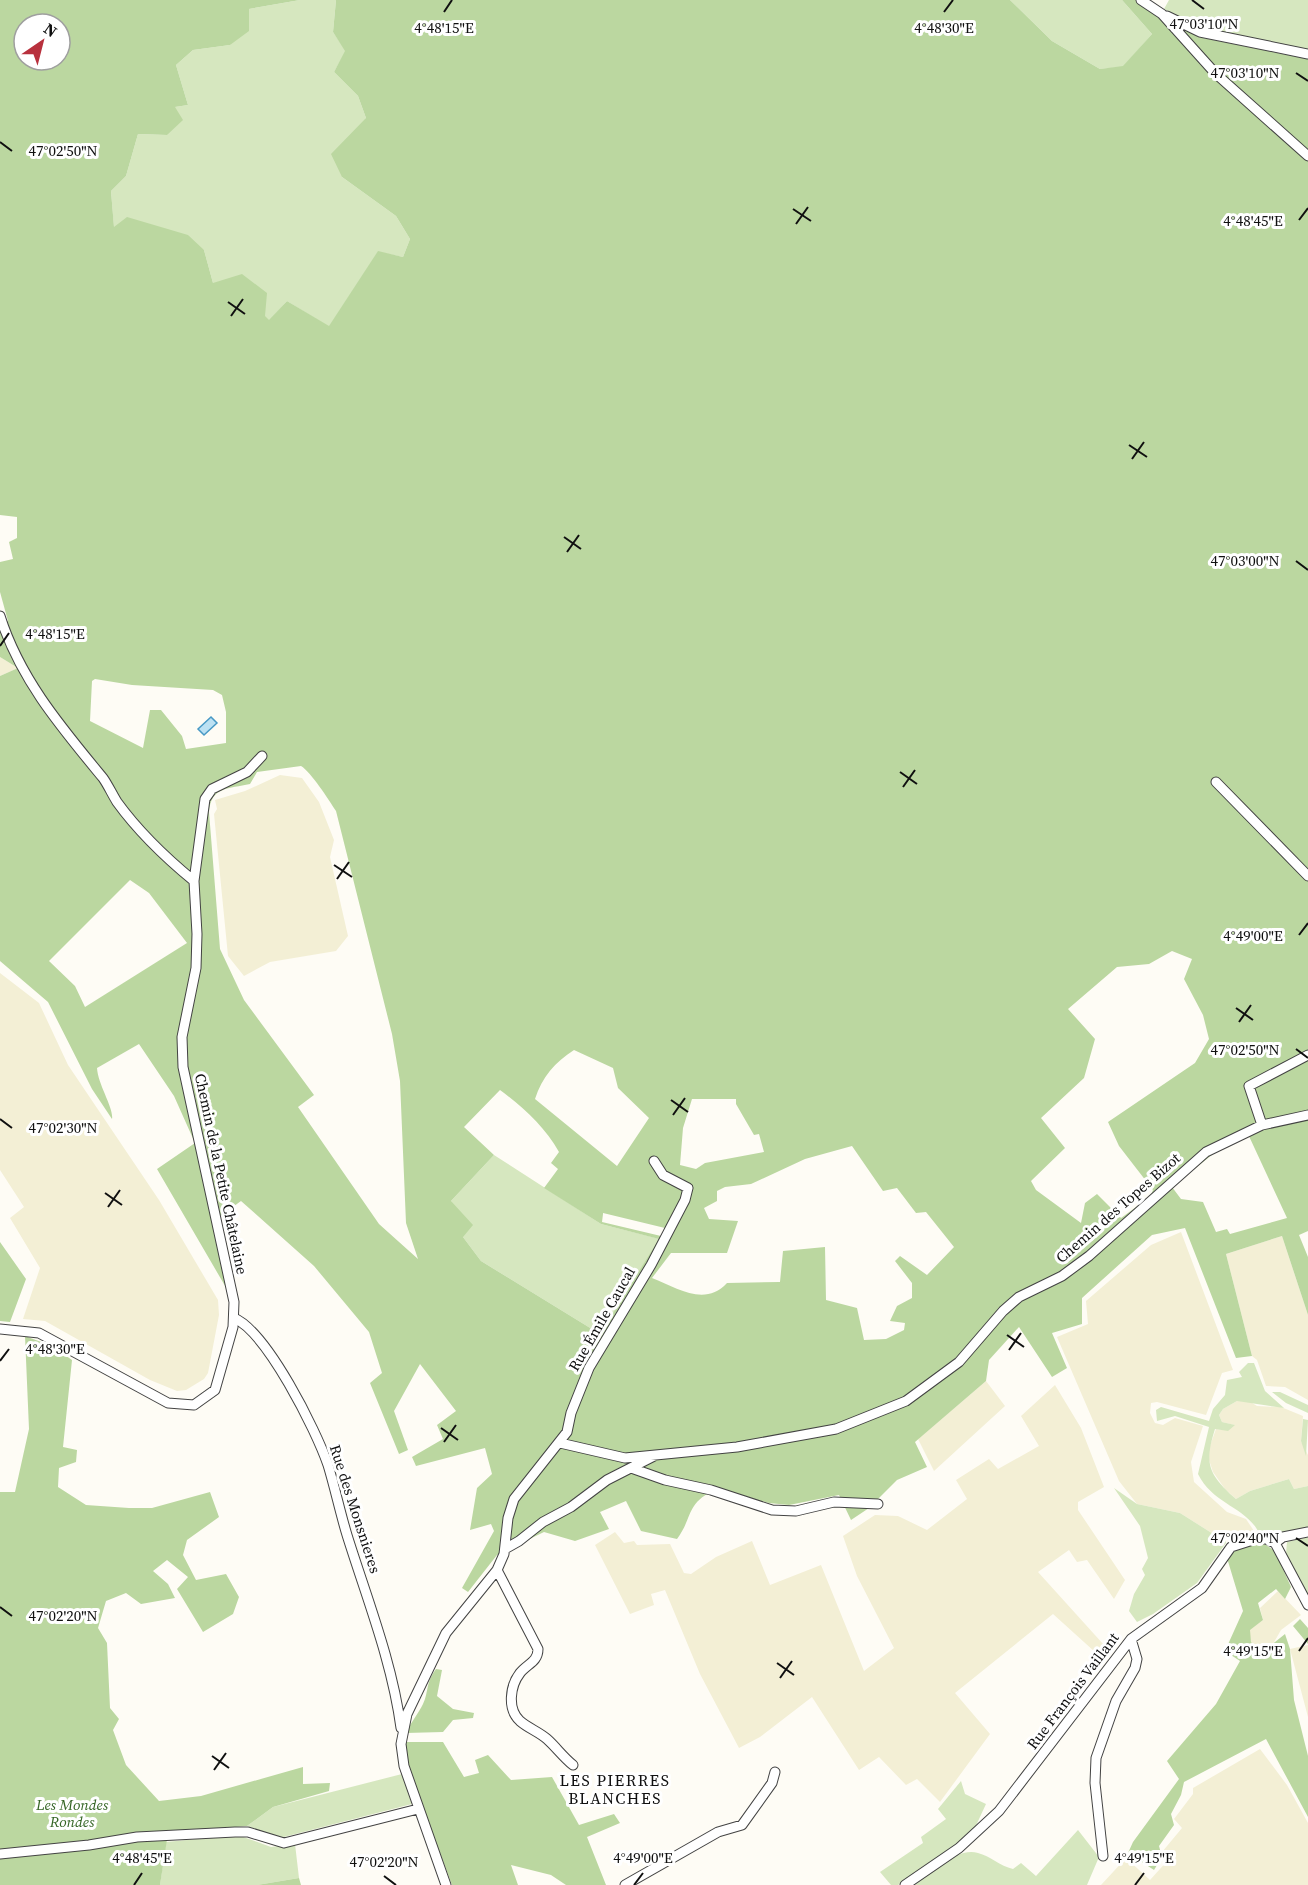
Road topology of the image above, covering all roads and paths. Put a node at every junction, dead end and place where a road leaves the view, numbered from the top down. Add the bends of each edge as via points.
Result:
1 (1141, 0) edge
2 (1162, 14) junction
3 (1308, 54) edge
4 (1308, 156) edge
5 (0, 616) edge
6 (262, 756) dead end
7 (1216, 782) dead end
8 (1308, 876) edge
9 (194, 881) junction
10 (1308, 1055) edge
11 (1308, 1115) edge
12 (1262, 1125) junction
13 (654, 1161) dead end
14 (234, 1318) junction
15 (0, 1329) edge
16 (560, 1443) junction
17 (656, 1455) junction
18 (634, 1468) junction
19 (878, 1504) dead end
20 (1308, 1532) edge
21 (1275, 1543) junction
22 (505, 1549) junction
23 (497, 1570) junction
24 (1308, 1605) edge
25 (1131, 1639) junction
26 (402, 1733) junction
27 (573, 1765) dead end
28 (775, 1772) dead end
29 (418, 1809) junction
30 (0, 1854) edge
31 (1102, 1857) dead end
32 (446, 1885) edge
33 (625, 1885) edge
34 (905, 1885) edge

1 - 2 street
2 - 3 street via 1200,32
2 - 4 street via 1215,73
5 - 9 street via 10,648 52,717 136,824 168,860
6 - 9 street, Chemin de la Petite Châtelaine via 247,772 212,789 205,799
7 - 8 street
9 - 14 street, Chemin de la Petite Châtelaine via 196,968 182,1037 183,1067 234,1302
10 - 12 street via 1249,1086
11 - 12 street, Chemin des Topes Bizot
12 - 17 street, Chemin des Topes Bizot via 1206,1152 1089,1256 1062,1276 1019,1297 959,1362 906,1401 836,1429 736,1447
13 - 16 street, Rue Émile Caucal via 663,1175 688,1188 685,1200 589,1368
14 - 15 street, Chemin de la Petite Châtelaine via 214,1390 194,1405 168,1403 39,1333
14 - 26 street, Rue des Monsnieres via 248,1326 301,1404 327,1464 376,1621
16 - 17 street, Chemin des Topes Bizot via 625,1458
16 - 22 street, Rue Émile Caucal via 520,1490 510,1511
17 - 18 street
18 - 19 street via 772,1509 796,1511 834,1503
18 - 22 street via 607,1480
20 - 21 street via 1283,1537
21 - 24 street
21 - 25 street, Rue François Vaillant via 1256,1539 1231,1547 1202,1588
22 - 23 street, Rue Émile Caucal
23 - 26 street, Rue Émile Caucal via 441,1640
23 - 27 street via 538,1649 536,1659 522,1671 513,1687 515,1713 518,1720 548,1739
25 - 31 street via 1137,1659 1135,1668 1116,1701 1096,1758
25 - 34 street, Rue François Vaillant via 999,1811 958,1848
26 - 29 street, Rue des Monsnieres via 404,1766
28 - 33 street via 772,1783 742,1826 718,1832
29 - 30 street via 284,1843 235,1832 137,1837
29 - 32 street, Rue des Monsnieres

